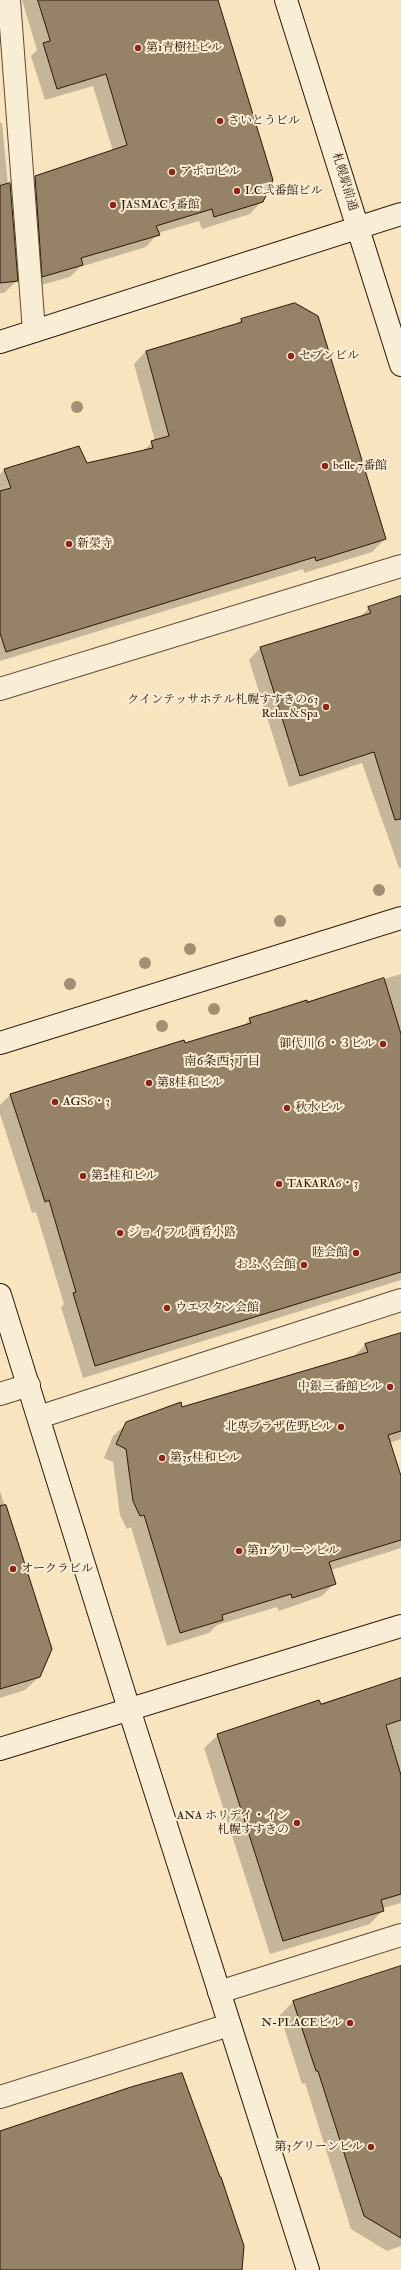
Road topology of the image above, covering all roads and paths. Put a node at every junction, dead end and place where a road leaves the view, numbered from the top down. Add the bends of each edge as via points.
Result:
1 (9, 0) edge
2 (286, 0) edge
3 (401, 214) edge
4 (358, 228) junction
5 (34, 331) junction
6 (0, 342) edge
7 (401, 365) edge
8 (401, 566) edge
9 (0, 689) edge
10 (401, 918) edge
11 (0, 1043) edge
12 (0, 1295) edge
13 (401, 1300) edge
14 (29, 1385) junction
15 (0, 1394) edge
16 (39, 1417) junction
17 (401, 1626) edge
18 (129, 1709) junction
19 (0, 1749) edge
20 (401, 1935) edge
21 (220, 1992) junction
22 (229, 2025) junction
23 (0, 2097) edge
24 (308, 2270) edge

1 - 5 street
2 - 4 street, 札幌駅前通
3 - 4 street
4 - 5 street
4 - 7 street, 札幌駅前通
5 - 6 street
8 - 9 street
10 - 11 street
12 - 14 street
13 - 16 street
14 - 15 street
14 - 16 street
16 - 18 street
17 - 18 street
18 - 19 street
18 - 21 street
20 - 21 street
21 - 22 street
22 - 23 street
22 - 24 street

